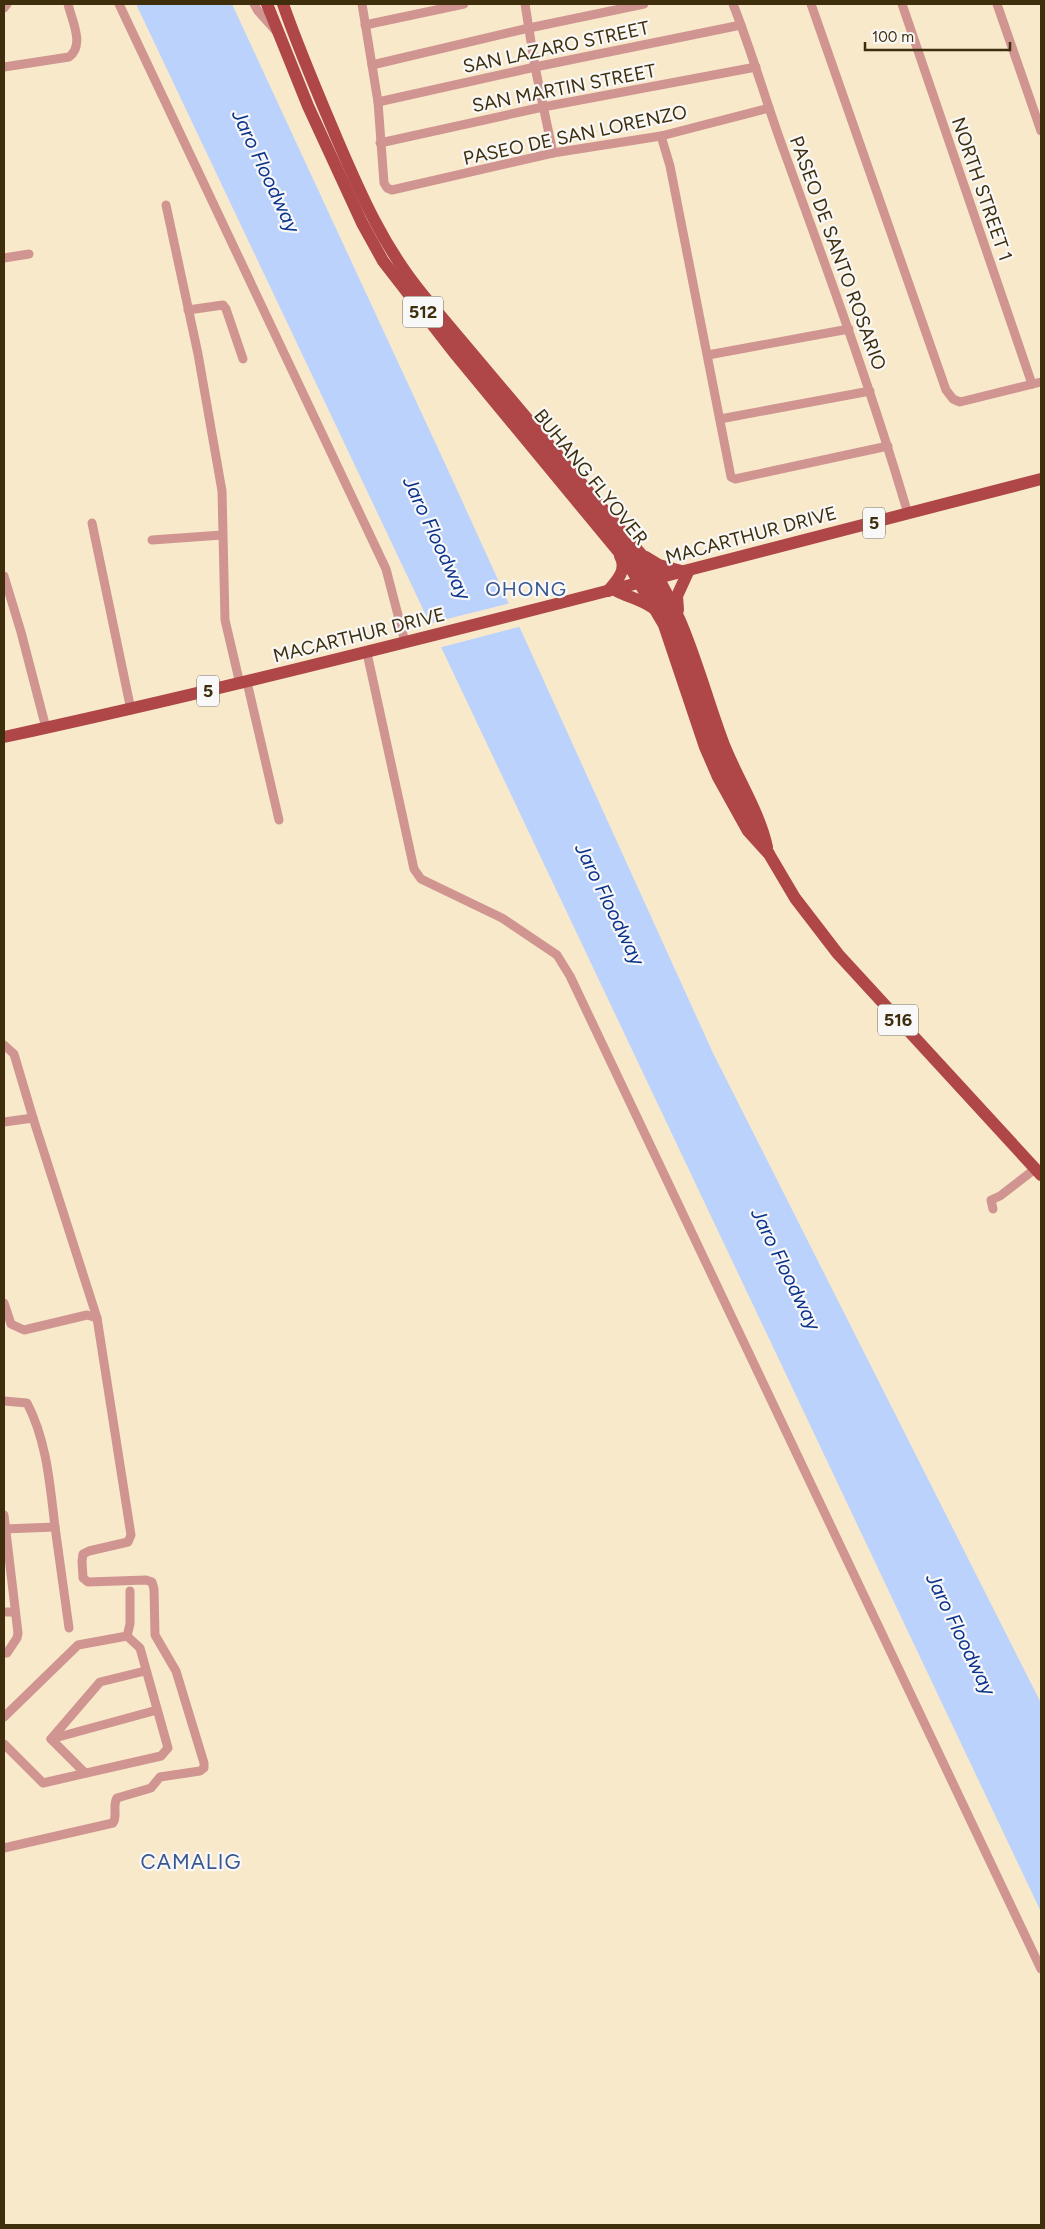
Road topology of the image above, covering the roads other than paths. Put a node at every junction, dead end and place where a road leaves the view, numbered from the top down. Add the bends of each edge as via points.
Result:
1 (7, 4) edge
2 (68, 4) edge
3 (119, 4) edge
4 (254, 4) edge
5 (267, 4) edge
6 (283, 4) edge
7 (362, 4) edge
8 (464, 4) edge
9 (525, 4) edge
10 (644, 4) edge
11 (733, 4) edge
12 (811, 4) edge
13 (902, 4) edge
14 (997, 4) edge
15 (4, 8) edge
16 (364, 25) junction
17 (742, 25) junction
18 (530, 28) junction
19 (277, 34) junction
20 (294, 53) junction
21 (372, 65) junction
22 (4, 67) edge
23 (535, 67) junction
24 (756, 67) junction
25 (378, 102) junction
26 (543, 107) junction
27 (768, 108) junction
28 (1041, 131) edge
29 (662, 136) junction
30 (380, 143) junction
31 (554, 153) junction
32 (166, 205) dead end
33 (29, 254) dead end
34 (4, 258) edge
35 (188, 310) junction
36 (431, 313) junction
37 (849, 329) junction
38 (708, 355) junction
39 (243, 359) dead end
40 (1036, 383) edge
41 (870, 391) junction
42 (720, 418) junction
43 (888, 446) junction
44 (1041, 479) edge
45 (908, 514) junction
46 (92, 524) dead end
47 (222, 536) junction
48 (152, 540) dead end
49 (616, 549) junction
50 (641, 554) junction
51 (688, 572) junction
52 (4, 576) edge
53 (659, 579) junction
54 (639, 583) junction
55 (612, 590) junction
56 (656, 610) junction
57 (678, 612) junction
58 (408, 642) junction
59 (367, 653) junction
60 (244, 683) junction
61 (130, 710) junction
62 (46, 728) junction
63 (4, 737) edge
64 (279, 820) dead end
65 (769, 854) junction
66 (4, 1045) edge
67 (33, 1118) junction
68 (4, 1122) edge
69 (1038, 1172) edge
70 (992, 1209) dead end
71 (4, 1303) edge
72 (96, 1318) junction
73 (4, 1401) edge
74 (4, 1515) edge
75 (55, 1527) junction
76 (5, 1529) edge
77 (8, 1576) edge
78 (130, 1591) dead end
79 (4, 1612) edge
80 (15, 1612) junction
81 (69, 1628) dead end
82 (126, 1636) junction
83 (5, 1653) edge
84 (145, 1671) junction
85 (157, 1710) junction
86 (4, 1716) edge
87 (51, 1739) junction
88 (4, 1744) edge
89 (86, 1773) junction
90 (4, 1848) edge
91 (1041, 1969) edge

1 - 15 street
2 - 22 street via 78,43 74,53 69,57
3 - 58 street via 386,569
4 - 19 street
5 - 19 main road, 512
6 - 20 main road, 512
7 - 16 street
8 - 16 street
9 - 18 street
10 - 18 street
11 - 17 street, PASEO DE SANTO ROSARIO
12 - 40 street via 946,390 960,402
13 - 40 street, NORTH STREET 1
14 - 28 street
16 - 21 street
17 - 23 street, SAN LAZARO STREET
17 - 24 street, PASEO DE SANTO ROSARIO
18 - 21 street
18 - 23 street
19 - 20 main road, 512
20 - 36 main road, 512 via 308,106 362,223 383,261
21 - 25 street
23 - 25 street, SAN LAZARO STREET
23 - 26 street
24 - 26 street, SAN MARTIN STREET
24 - 27 street, PASEO DE SANTO ROSARIO
25 - 30 street
26 - 30 street, SAN MARTIN STREET
26 - 31 street
27 - 29 street, PASEO DE SAN LORENZO
27 - 37 street, PASEO DE SANTO ROSARIO
29 - 31 street, PASEO DE SAN LORENZO
29 - 38 street
30 - 31 street, PASEO DE SAN LORENZO via 384,183 392,190
32 - 35 street
33 - 34 street
35 - 39 street via 222,306 226,309
35 - 47 street via 222,490
36 - 49 main road, 512
36 - 50 main road, 512
36 - 65 main road, BUHANG FLYOVER / 512, bridge via 656,589 667,610 722,764
37 - 38 street
37 - 41 street, PASEO DE SANTO ROSARIO
38 - 42 street
41 - 42 street
41 - 43 street, PASEO DE SANTO ROSARIO
42 - 43 street via 730,473 735,479
43 - 45 street, PASEO DE SANTO ROSARIO
44 - 45 main road, MACARTHUR DRIVE / 5
45 - 51 main road, MACARTHUR DRIVE / 5
46 - 61 street
47 - 48 street
47 - 60 street via 225,620
49 - 54 main road, 512
49 - 55 main road via 622,560 622,569
50 - 51 main road via 659,564
50 - 53 main road, 512
51 - 53 main road, MACARTHUR DRIVE / 5
51 - 57 main road via 677,596
52 - 62 street
53 - 54 main road, MACARTHUR DRIVE / 5
53 - 57 main road, 516
54 - 55 main road, MACARTHUR DRIVE / 5
54 - 56 main road, 516
55 - 56 main road via 645,602
55 - 58 main road, MACARTHUR DRIVE / 5
56 - 65 main road, 516 via 718,777 748,831
57 - 65 main road, 516 via 737,777 762,823
58 - 59 main road, MACARTHUR DRIVE / 5
59 - 60 main road, MACARTHUR DRIVE / 5
59 - 91 street via 414,869 421,879 502,918 557,955 570,976
60 - 61 main road, MACARTHUR DRIVE / 5
60 - 64 street
61 - 62 main road, MACARTHUR DRIVE / 5
62 - 63 main road, MACARTHUR DRIVE / 5
65 - 69 main road, 516 via 795,898 838,954
66 - 67 street via 14,1054
67 - 68 street
67 - 72 street
69 - 70 street via 991,1200
71 - 72 street via 11,1324 24,1330 87,1315
72 - 90 street via 131,1535 128,1542 84,1554 83,1578 88,1582 152,1582 155,1636 176,1671 204,1768 160,1777 151,1788 117,1798 113,1823
73 - 75 street via 28,1403 32,1411 46,1455
74 - 76 street
75 - 76 street
75 - 81 street
76 - 77 street
77 - 80 street
78 - 82 street via 130,1624
79 - 80 street
80 - 83 street via 17,1638
82 - 84 street via 140,1648
82 - 86 street via 78,1645
84 - 85 street
84 - 87 street via 100,1682
85 - 87 street
85 - 89 street via 168,1748 161,1756
87 - 89 street
88 - 89 street via 43,1783

